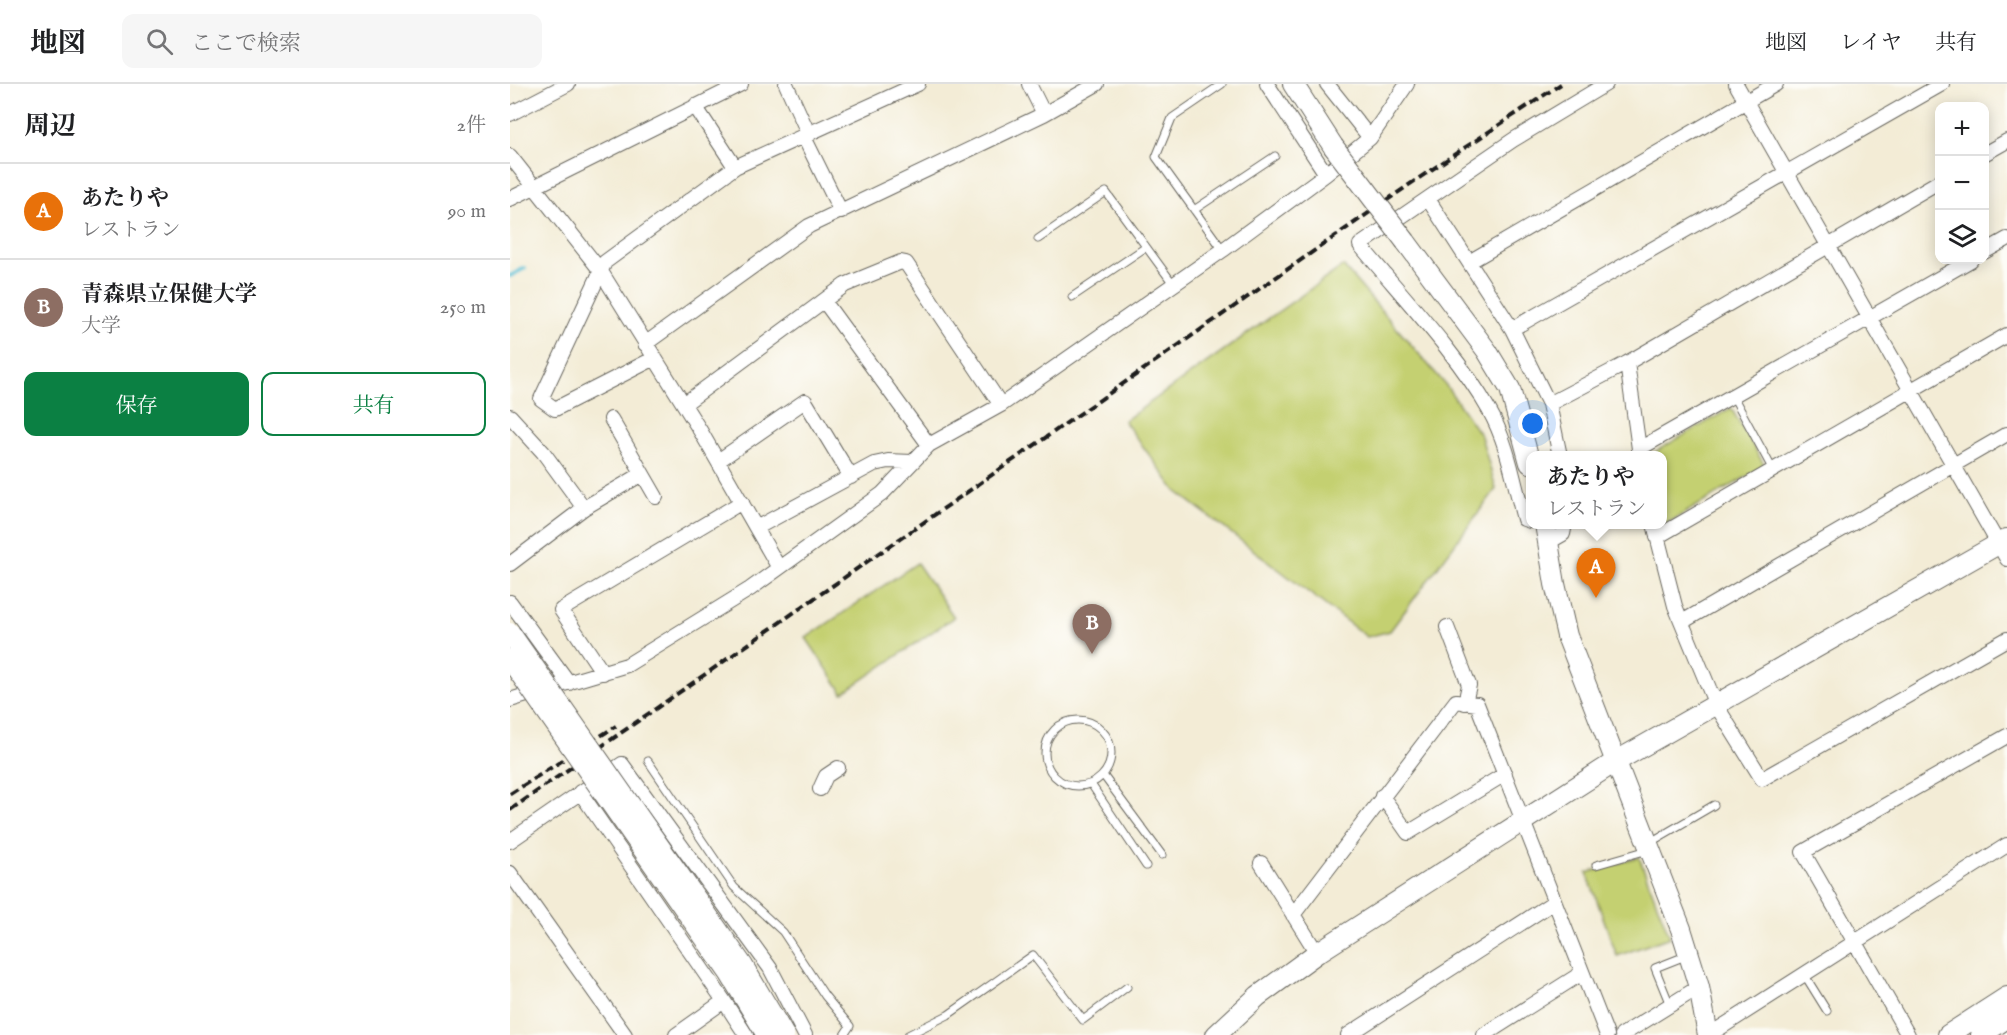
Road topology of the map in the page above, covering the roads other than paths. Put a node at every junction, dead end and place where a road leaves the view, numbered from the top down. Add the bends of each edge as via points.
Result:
1 (568, 84) edge
2 (741, 84) edge
3 (786, 84) edge
4 (918, 84) edge
5 (1029, 84) edge
6 (1097, 84) edge
7 (1222, 84) edge
8 (1267, 84) edge
9 (1293, 84) edge
10 (1327, 84) edge
11 (1407, 84) edge
12 (1606, 84) edge
13 (1736, 84) edge
14 (1776, 84) edge
15 (1941, 84) edge
16 (1746, 101) junction
17 (695, 106) junction
18 (510, 114) edge
19 (1044, 114) junction
20 (807, 136) junction
21 (1370, 138) junction
22 (2007, 141) edge
23 (1989, 151) edge
24 (510, 156) edge
25 (1275, 156) dead end
26 (735, 167) junction
27 (1786, 173) junction
28 (1326, 174) junction
29 (1935, 183) edge
30 (534, 186) junction
31 (1428, 199) junction
32 (510, 200) edge
33 (1194, 210) junction
34 (841, 212) junction
35 (1038, 238) dead end
36 (2007, 239) edge
37 (1828, 246) junction
38 (1146, 247) junction
39 (1989, 249) edge
40 (1223, 250) junction
41 (1469, 262) junction
42 (1964, 264) edge
43 (600, 270) junction
44 (1174, 285) junction
45 (1072, 297) dead end
46 (824, 301) junction
47 (1869, 318) junction
48 (1512, 329) junction
49 (2007, 335) edge
50 (645, 344) junction
51 (653, 359) junction
52 (1627, 363) junction
53 (1910, 391) junction
54 (1732, 396) junction
55 (684, 404) junction
56 (1549, 404) junction
57 (1001, 405) junction
58 (510, 416) edge
59 (611, 419) dead end
60 (2007, 434) edge
61 (929, 445) junction
62 (1527, 451) edge
63 (1559, 451) edge
64 (1640, 451) edge
65 (1642, 451) edge
66 (718, 461) junction
67 (912, 462) junction
68 (1953, 465) junction
69 (1773, 470) junction
70 (642, 474) junction
71 (851, 477) junction
72 (656, 496) dead end
73 (742, 502) junction
74 (584, 508) junction
75 (1526, 520) edge
76 (1667, 525) edge
77 (756, 528) junction
78 (1546, 529) edge
79 (1656, 531) edge
80 (2004, 547) edge
81 (510, 564) edge
82 (779, 568) junction
83 (510, 602) edge
84 (1682, 622) junction
85 (1448, 627) dead end
86 (510, 633) edge
87 (2007, 639) edge
88 (510, 659) edge
89 (603, 673) junction
90 (569, 683) junction
91 (510, 700) edge
92 (1465, 703) junction
93 (1716, 705) junction
94 (2007, 736) edge
95 (648, 761) dead end
96 (1615, 762) junction
97 (838, 768) dead end
98 (1505, 774) junction
99 (1103, 775) junction
100 (1091, 784) junction
101 (820, 789) dead end
102 (580, 792) junction
103 (1383, 796) junction
104 (1714, 805) dead end
105 (1522, 822) junction
106 (510, 841) edge
107 (2007, 845) edge
108 (1648, 847) junction
109 (1162, 855) dead end
110 (1261, 863) dead end
111 (1146, 866) dead end
112 (1596, 866) dead end
113 (510, 873) edge
114 (1554, 902) junction
115 (1293, 915) junction
116 (1854, 942) junction
117 (1317, 953) junction
118 (1689, 954) junction
119 (1582, 973) junction
120 (1804, 974) junction
121 (1127, 987) dead end
122 (1699, 987) junction
123 (2007, 997) edge
124 (724, 1001) junction
125 (1670, 1005) junction
126 (1827, 1011) dead end
127 (2007, 1018) edge
128 (1224, 1032) edge
129 (625, 1035) edge
130 (676, 1035) edge
131 (746, 1035) edge
132 (767, 1035) edge
133 (784, 1035) edge
134 (805, 1035) edge
135 (844, 1035) edge
136 (908, 1035) edge
137 (1348, 1035) edge
138 (1484, 1035) edge
139 (1607, 1035) edge
140 (1622, 1035) edge
141 (1709, 1035) edge
142 (1908, 1035) edge
143 (1948, 1035) edge
144 (1981, 1035) edge

1 - 18 street
2 - 17 street
3 - 20 street
4 - 20 street
5 - 19 street
6 - 19 street
7 - 33 lane via 1172,118 1156,157
8 - 28 street
9 - 62 street, bridge via 1333,146 1487,351 1510,389
10 - 21 street
11 - 21 street
12 - 31 street via 1513,140
13 - 16 street
14 - 16 street
15 - 27 street
16 - 27 street
16 - 41 street
17 - 26 street
17 - 30 street
19 - 34 street
20 - 26 street
20 - 34 street
21 - 28 street
22 - 23 street
24 - 30 street
25 - 33 lane
26 - 43 street via 612,256
27 - 37 street
27 - 48 street
28 - 40 street
29 - 37 street
30 - 32 street
30 - 43 street
31 - 41 street
31 - 75 street via 1360,245 1468,377 1490,411 1504,443
33 - 40 lane
34 - 50 street via 808,226
35 - 38 lane via 1106,192
36 - 39 street
37 - 47 street
37 - 52 street
38 - 44 lane
38 - 45 lane
40 - 44 street
41 - 48 street
42 - 47 street
43 - 50 street
43 - 51 street via 541,399 555,409
44 - 57 street
46 - 55 street
46 - 57 street via 851,282 895,262 906,263
46 - 61 street
47 - 53 street
47 - 54 street
48 - 56 street
49 - 53 street
50 - 51 street
51 - 55 street
52 - 56 street
52 - 64 street
53 - 68 street
53 - 69 street
54 - 65 street
54 - 69 lane
55 - 66 street
56 - 63 street
57 - 61 street
58 - 74 street via 543,452
59 - 70 street
60 - 68 street
61 - 67 street
66 - 71 street via 805,400
66 - 73 street
67 - 71 street via 881,463
67 - 82 street via 882,494
68 - 80 street
68 - 84 street
69 - 76 street
70 - 72 street
70 - 74 street
71 - 77 street
73 - 77 street
73 - 89 street via 561,610
74 - 81 street
77 - 82 street
78 - 96 street via 1567,636
79 - 84 street
80 - 93 street
82 - 89 street via 652,652
83 - 90 street
84 - 93 street
85 - 92 street via 1469,685
86 - 133 street, bridge via 743,966
87 - 93 street via 1762,779
88 - 132 street, bridge via 723,964
89 - 90 street
90 - 91 street
92 - 98 street via 1477,704
92 - 103 street via 1456,701
93 - 96 street
94 - 116 street via 1803,852
95 - 135 lane via 734,887 783,932 850,1026
96 - 105 street
96 - 108 street
97 - 101 street via 826,776
98 - 103 street via 1408,833
98 - 105 street
99 - 100 lane
99 - 100 lane via 1111,746 1101,729 1072,720 1054,729 1045,747 1047,767 1053,776 1071,786
99 - 109 lane
100 - 111 lane
102 - 106 street
102 - 124 street
102 - 134 street via 622,764 770,968
103 - 115 street
104 - 108 lane
105 - 114 street
105 - 117 street
107 - 116 street
108 - 112 lane
108 - 118 street
110 - 115 street
113 - 129 street
114 - 119 street
114 - 137 street
115 - 117 street
116 - 120 street
116 - 142 street
117 - 128 street via 1258,996
118 - 122 street
118 - 125 lane via 1655,968
119 - 138 street
119 - 139 street
120 - 126 lane
120 - 141 street
121 - 136 lane via 1083,1020 1034,955 948,1015
122 - 125 street
122 - 141 street
123 - 143 street
124 - 130 street
124 - 131 street
125 - 140 street
127 - 144 street

